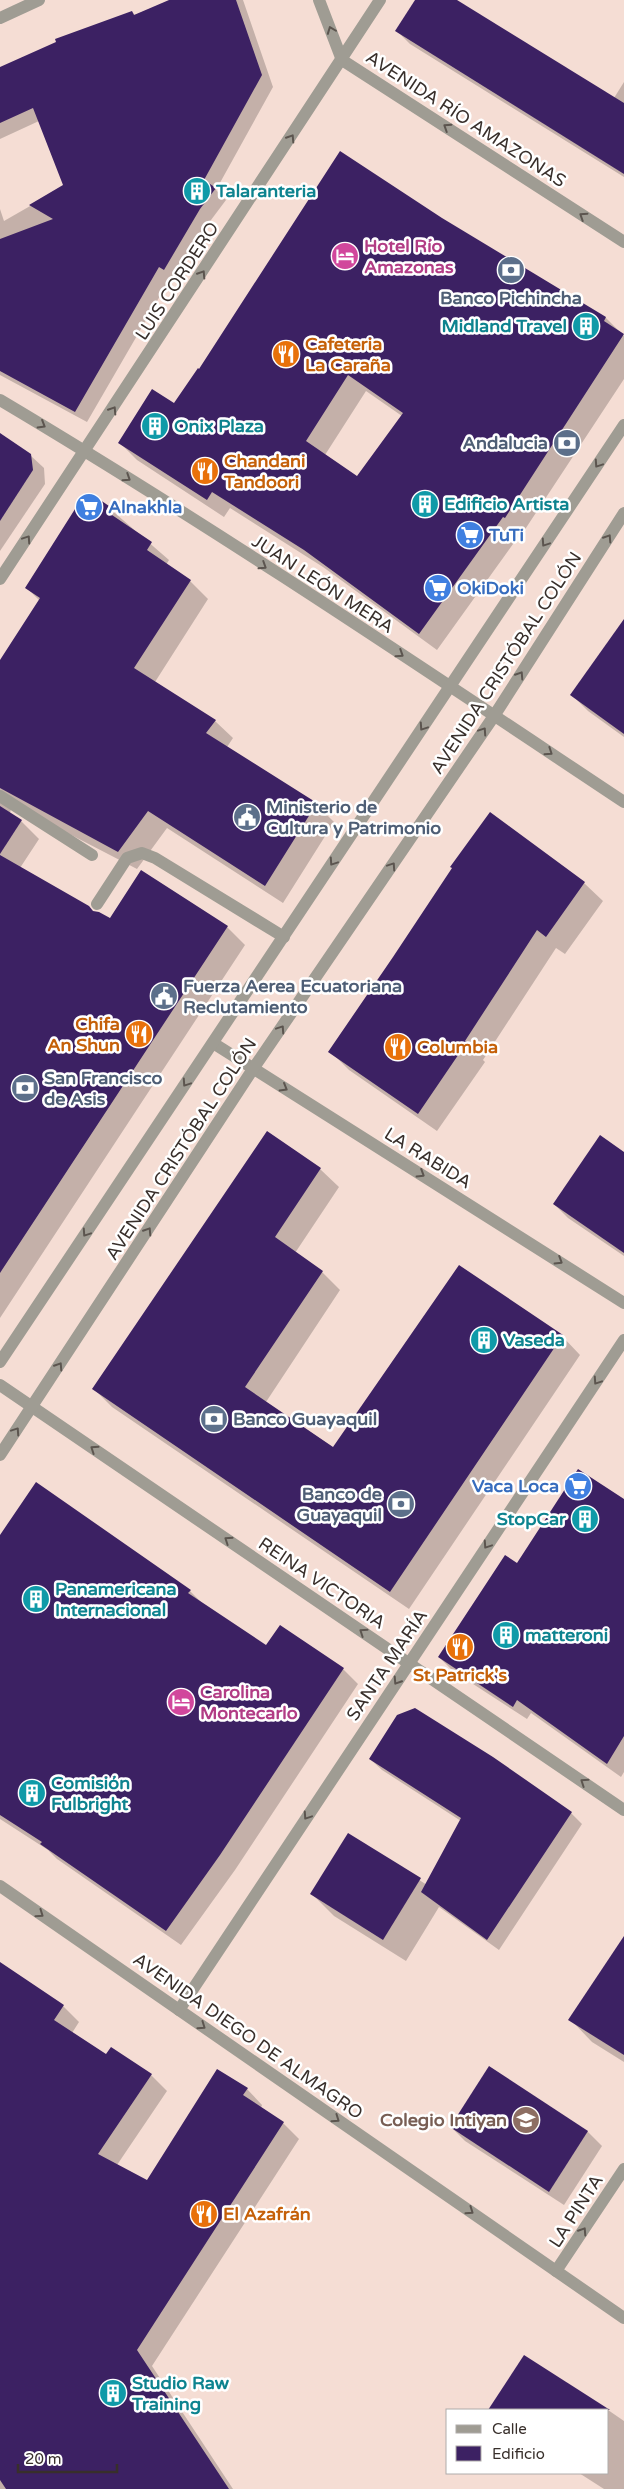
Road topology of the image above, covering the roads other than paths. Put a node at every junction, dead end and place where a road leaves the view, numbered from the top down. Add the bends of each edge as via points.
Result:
1 (39, 0) edge
2 (319, 0) edge
3 (380, 0) edge
4 (0, 18) edge
5 (342, 60) junction
6 (624, 242) edge
7 (0, 400) edge
8 (624, 426) edge
9 (86, 451) junction
10 (624, 513) edge
11 (0, 579) edge
12 (450, 686) junction
13 (494, 716) junction
14 (0, 796) edge
15 (624, 802) edge
16 (92, 855) dead end
17 (97, 904) dead end
18 (284, 937) junction
19 (213, 1043) junction
20 (254, 1069) junction
21 (624, 1304) edge
22 (624, 1340) edge
23 (0, 1362) edge
24 (0, 1385) edge
25 (32, 1407) junction
26 (0, 1455) edge
27 (409, 1663) junction
28 (624, 1810) edge
29 (0, 1886) edge
30 (179, 2010) junction
31 (624, 2169) edge
32 (556, 2271) junction
33 (624, 2318) edge

1 - 4 street
5 -> 2 street, AVENIDA RÍO AMAZONAS
3 - 5 street, LUIS CORDERO
6 -> 5 street, AVENIDA RÍO AMAZONAS
9 -> 5 street, LUIS CORDERO
7 -> 9 street, JUAN LEÓN MERA
8 -> 12 street, AVENIDA CRISTÓBAL COLÓN
11 -> 9 street, LUIS CORDERO
9 -> 12 street, JUAN LEÓN MERA
13 -> 10 street, AVENIDA CRISTÓBAL COLÓN
12 - 13 street, JUAN LEÓN MERA
12 -> 18 street, AVENIDA CRISTÓBAL COLÓN
13 -> 15 street, JUAN LEÓN MERA
20 -> 13 street, AVENIDA CRISTÓBAL COLÓN
14 - 16 street
17 - 18 street via 127,858 142,853
18 - 19 street, AVENIDA CRISTÓBAL COLÓN
19 - 20 street, LA RABIDA
19 -> 23 street, AVENIDA CRISTÓBAL COLÓN
20 -> 21 street, LA RABIDA
25 -> 20 street, AVENIDA CRISTÓBAL COLÓN
22 -> 27 street, SANTA MARÍA
24 - 25 street, REINA VICTORIA
26 -> 25 street, AVENIDA CRISTÓBAL COLÓN
27 -> 25 street, REINA VICTORIA
28 -> 27 street, REINA VICTORIA
27 -> 30 street, SANTA MARÍA
29 -> 30 street, AVENIDA DIEGO DE ALMAGRO
30 -> 32 street, AVENIDA DIEGO DE ALMAGRO
32 -> 31 street, LA PINTA
32 - 33 street, AVENIDA DIEGO DE ALMAGRO

